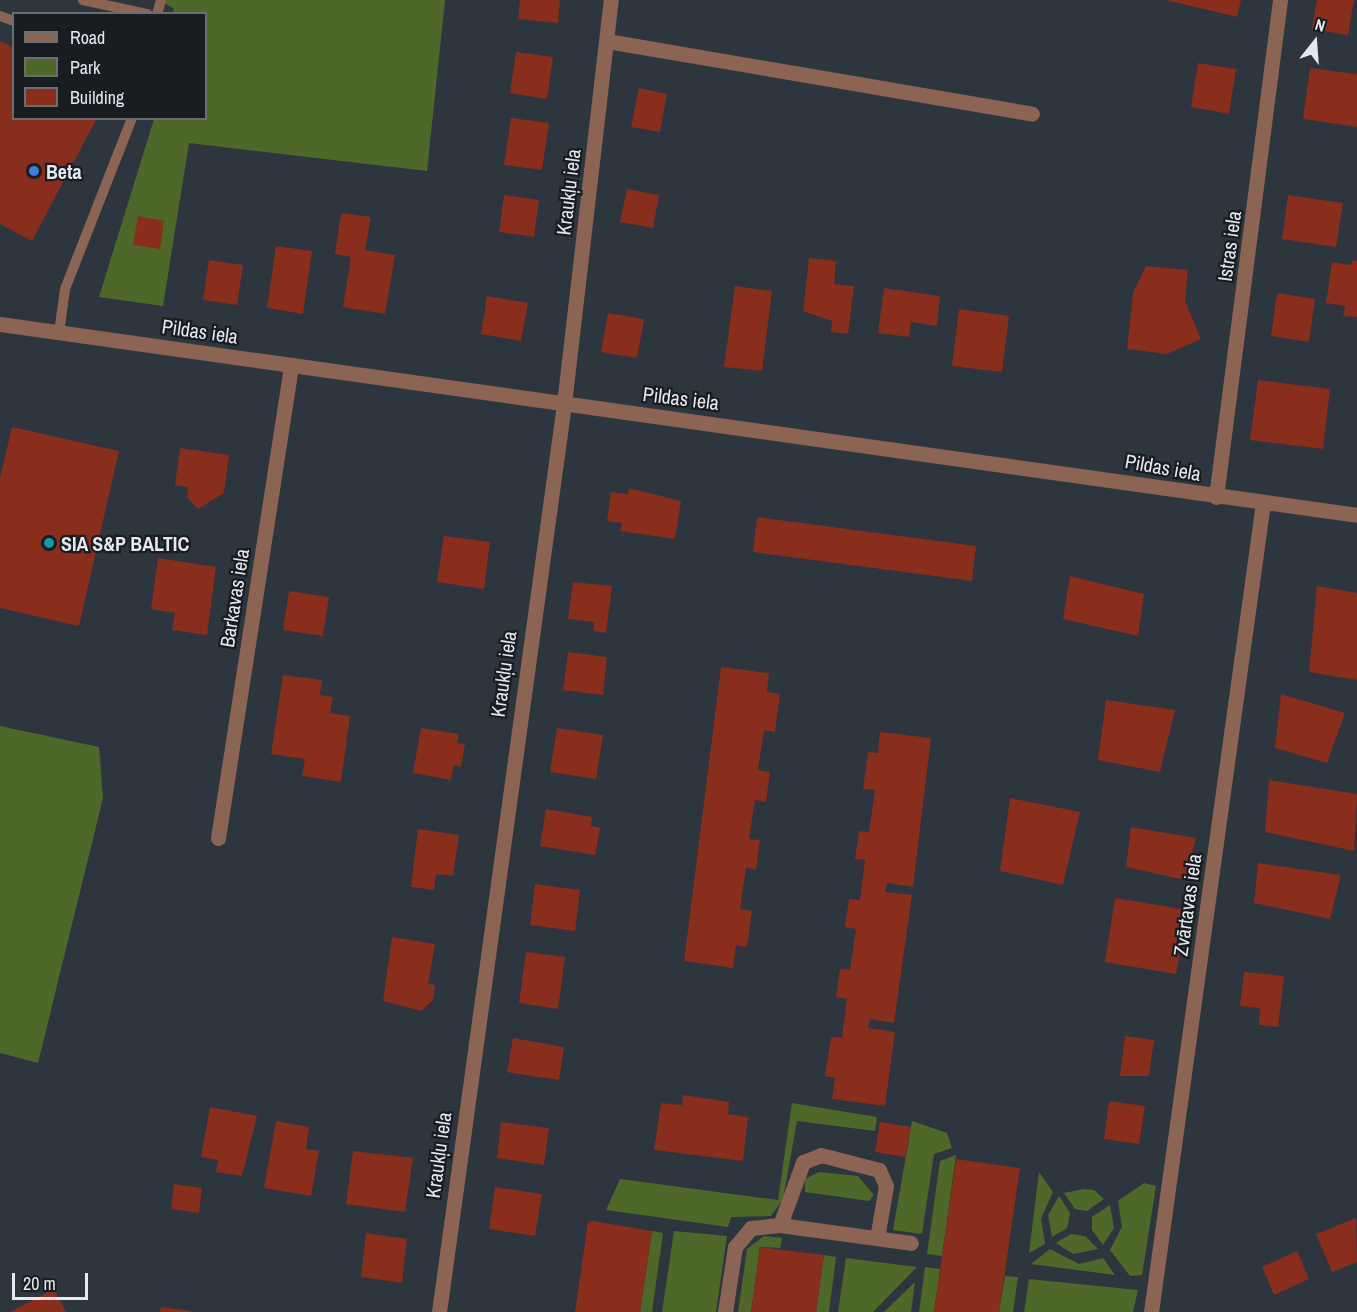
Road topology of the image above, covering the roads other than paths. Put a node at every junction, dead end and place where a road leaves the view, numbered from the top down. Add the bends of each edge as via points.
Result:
1 (83, 0) edge
2 (611, 0) edge
3 (1280, 0) edge
4 (138, 12) edge
5 (607, 41) junction
6 (1032, 114) dead end
7 (131, 120) edge
8 (0, 324) edge
9 (59, 333) junction
10 (291, 365) junction
11 (564, 404) junction
12 (1216, 497) junction
13 (1263, 503) junction
14 (1357, 515) edge
15 (218, 838) dead end
16 (780, 1225) junction
17 (877, 1238) junction
18 (911, 1243) dead end
19 (439, 1312) edge
20 (725, 1312) edge
21 (1151, 1312) edge

1 - 4 lane
2 - 5 street, Kraukļu iela
3 - 12 street, Istras iela
5 - 6 street
5 - 11 street, Kraukļu iela
7 - 9 lane via 65,290
8 - 9 street, Pildas iela
9 - 10 street, Pildas iela
10 - 11 street, Pildas iela
10 - 15 street, Barkavas iela
11 - 12 street, Pildas iela via 1004,461
11 - 19 street, Kraukļu iela
12 - 13 street, Pildas iela
13 - 14 street, Pildas iela
13 - 21 street, Zvārtavas iela
16 - 17 street
16 - 17 street via 803,1162 821,1155 879,1170 886,1186
16 - 20 street via 764,1224 741,1236
17 - 18 street

